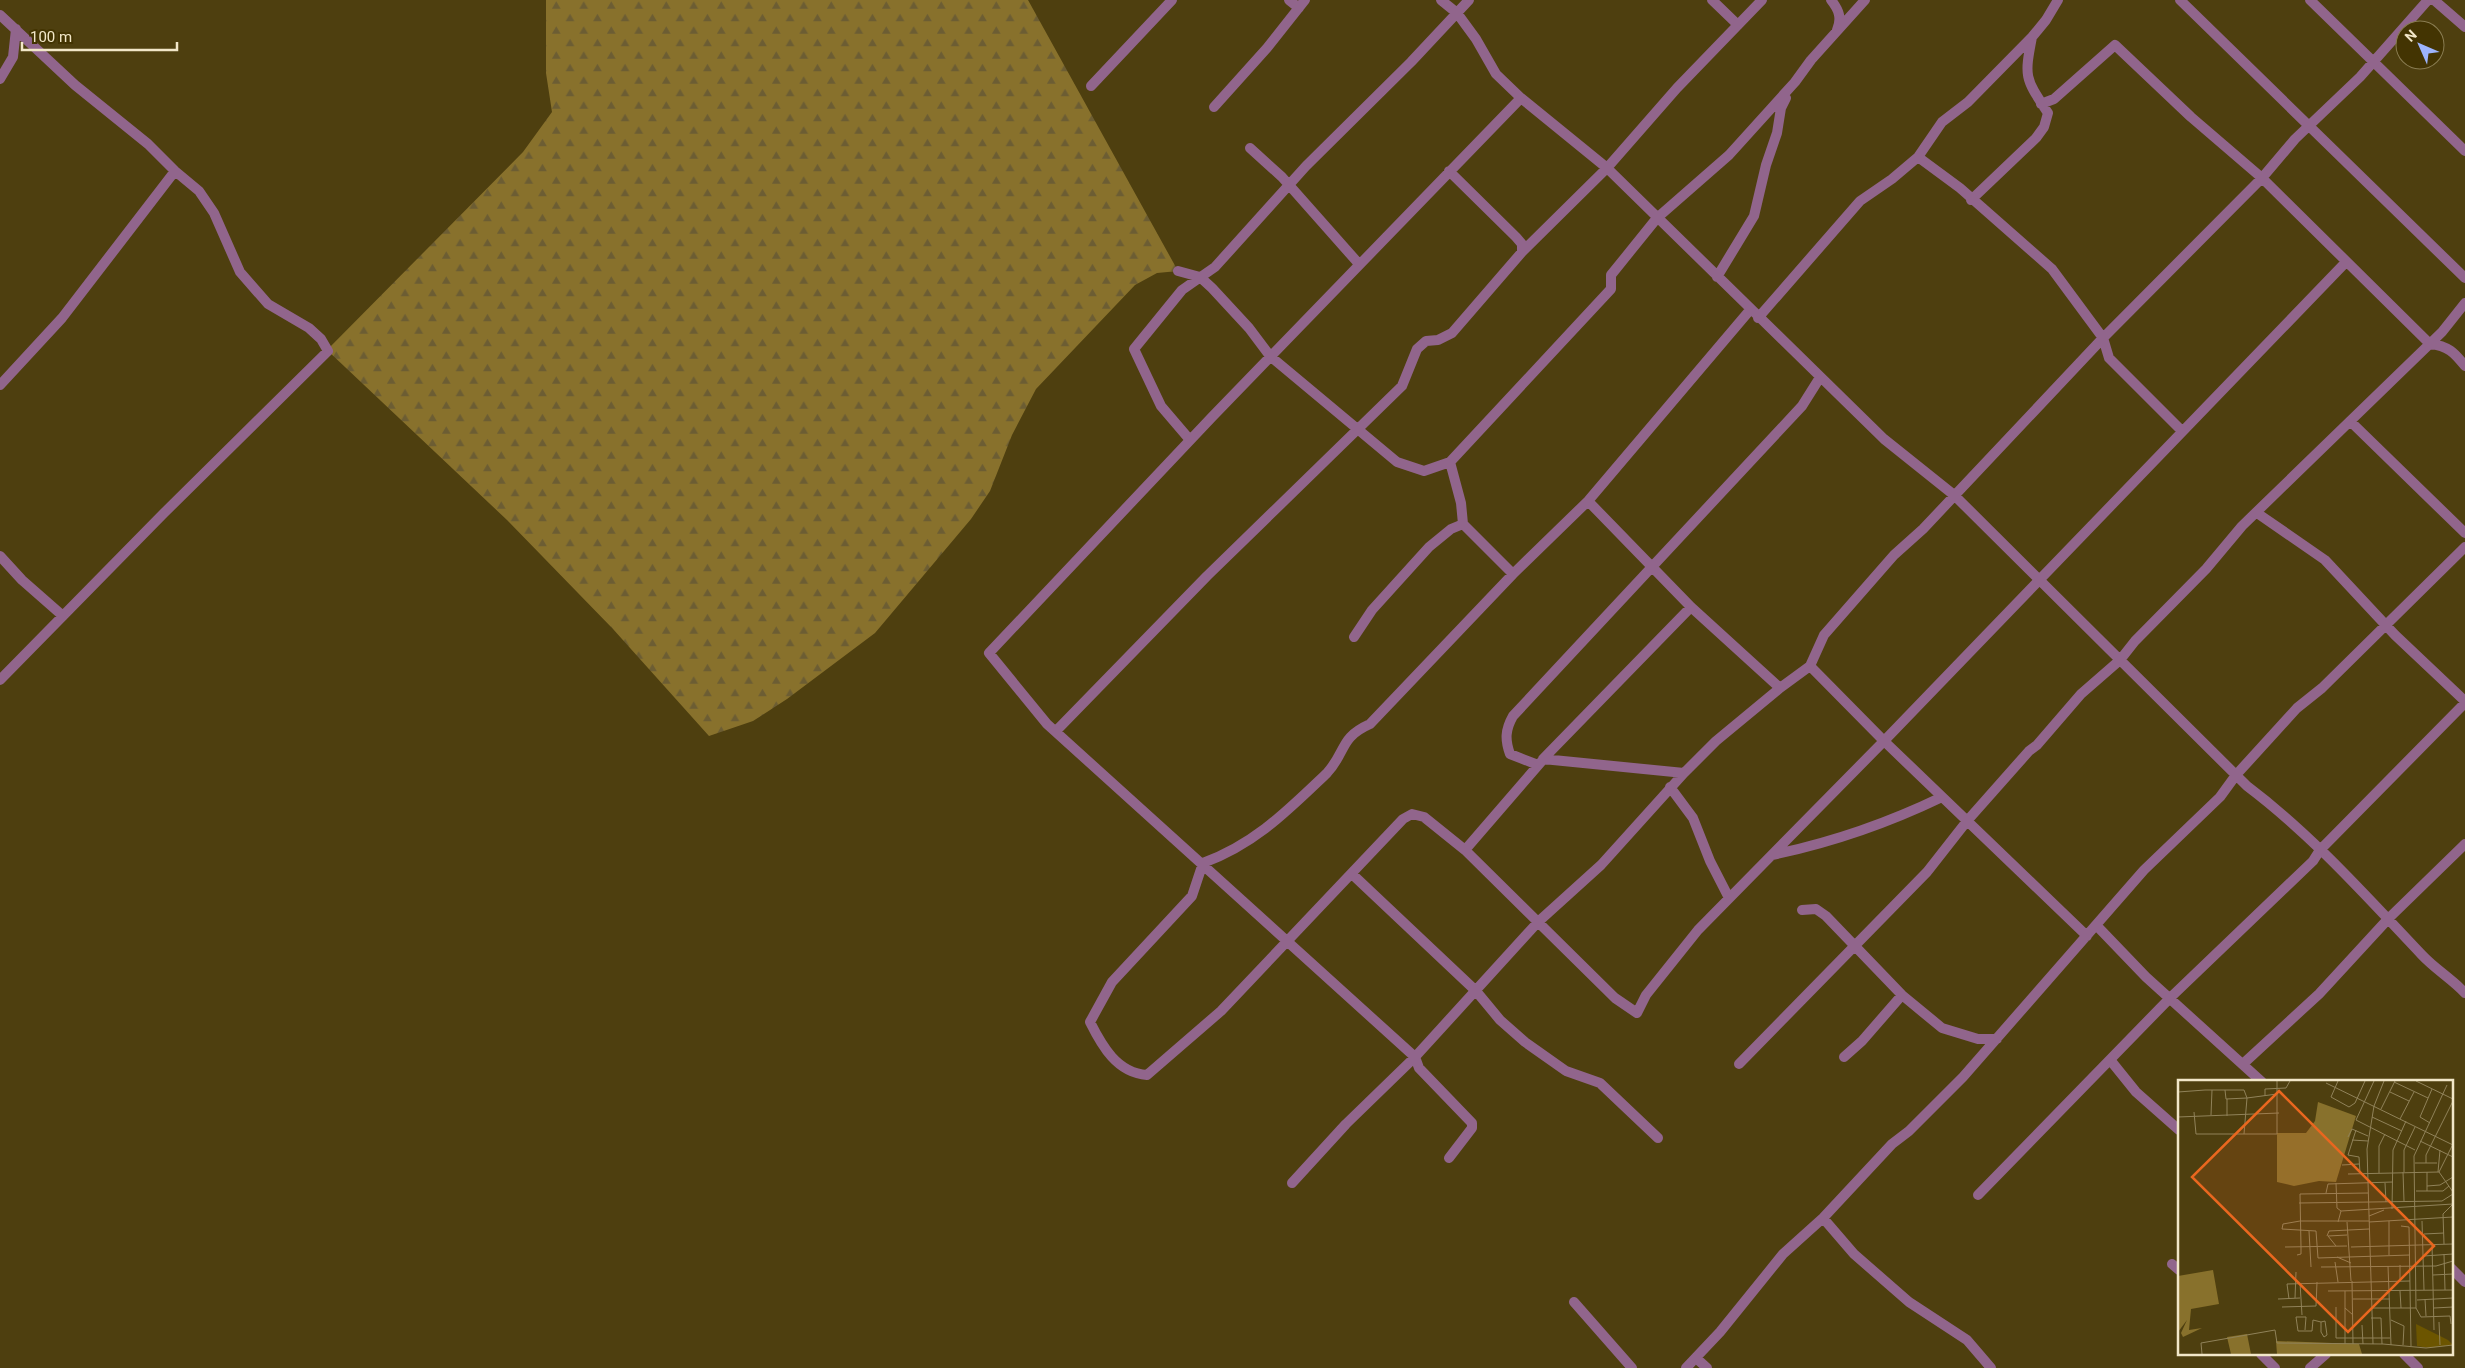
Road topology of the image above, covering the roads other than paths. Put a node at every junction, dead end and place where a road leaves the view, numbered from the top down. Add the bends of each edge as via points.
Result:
1 (1172, 0) edge
2 (1289, 0) edge
3 (1441, 0) edge
4 (1469, 0) edge
5 (1712, 0) edge
6 (1762, 0) edge
7 (1831, 0) edge
8 (1865, 0) edge
9 (2058, 0) edge
10 (2180, 0) edge
11 (2310, 0) edge
12 (2428, 0) edge
13 (2434, 0) edge
14 (1302, 4) edge
15 (1457, 13) junction
16 (0, 15) edge
17 (1738, 25) junction
18 (2465, 27) edge
19 (16, 29) junction
20 (1835, 36) junction
21 (2032, 37) junction
22 (2374, 62) junction
23 (0, 79) edge
24 (1795, 82) junction
25 (1091, 86) dead end
26 (1521, 98) junction
27 (2041, 104) junction
28 (1214, 107) dead end
29 (2310, 127) junction
30 (1250, 148) dead end
31 (2465, 152) edge
32 (1918, 157) junction
33 (1607, 168) junction
34 (175, 171) junction
35 (1449, 172) junction
36 (2262, 178) junction
37 (1288, 184) junction
38 (1971, 200) junction
39 (1657, 218) junction
40 (1522, 252) junction
41 (2346, 262) junction
42 (1359, 264) junction
43 (1178, 270) dead end
44 (1200, 277) junction
45 (1717, 277) junction
46 (2465, 278) edge
47 (2465, 303) edge
48 (1750, 310) junction
49 (1758, 318) junction
50 (2103, 338) junction
51 (2430, 344) junction
52 (1270, 356) junction
53 (2465, 366) edge
54 (1820, 379) junction
55 (0, 385) edge
56 (2351, 422) junction
57 (1356, 429) junction
58 (2182, 431) junction
59 (1190, 440) junction
60 (1450, 462) junction
61 (1954, 495) junction
62 (1588, 501) junction
63 (2257, 513) junction
64 (1464, 524) junction
65 (2465, 533) edge
66 (2465, 547) edge
67 (0, 556) edge
68 (1652, 565) junction
69 (1513, 574) junction
70 (2038, 579) junction
71 (1690, 606) junction
72 (63, 616) junction
73 (2386, 626) junction
74 (1354, 637) dead end
75 (2120, 660) junction
76 (1810, 666) junction
77 (0, 680) edge
78 (1780, 688) junction
79 (2465, 702) edge
80 (1056, 731) junction
81 (1884, 741) junction
82 (1541, 762) junction
83 (1684, 773) junction
84 (2236, 775) junction
85 (1670, 788) junction
86 (1942, 797) junction
87 (1967, 821) junction
88 (2465, 844) edge
89 (1465, 850) junction
90 (2320, 850) junction
91 (1771, 856) junction
92 (1202, 863) junction
93 (1352, 874) junction
94 (1729, 898) junction
95 (1802, 910) dead end
96 (2389, 918) junction
97 (1538, 922) junction
98 (2097, 926) junction
99 (2087, 936) junction
100 (1290, 941) junction
101 (1854, 946) junction
102 (2463, 988) edge
103 (1476, 991) junction
104 (1902, 995) junction
105 (2171, 997) junction
106 (1997, 1039) junction
107 (1844, 1057) dead end
108 (1415, 1058) junction
109 (2111, 1061) junction
110 (1739, 1064) dead end
111 (2244, 1064) junction
112 (2260, 1080) edge
113 (2178, 1129) edge
114 (1658, 1138) dead end
115 (1449, 1158) dead end
116 (1292, 1183) dead end
117 (1978, 1195) dead end
118 (1823, 1218) junction
119 (2452, 1269) edge
120 (2465, 1282) edge
121 (1574, 1302) dead end
122 (2263, 1356) edge
123 (2324, 1356) edge
124 (2406, 1356) edge
125 (1696, 1358) junction
126 (1632, 1368) edge
127 (1686, 1368) edge
128 (1707, 1368) edge
129 (1991, 1368) edge
130 (2274, 1368) edge
131 (2310, 1368) edge
132 (2418, 1368) edge

1 - 25 street
2 - 14 street
3 - 15 street
4 - 15 street
5 - 17 street
6 - 17 street
7 - 20 street via 1839,10 1840,22
8 - 20 street
9 - 21 street
10 - 29 street
11 - 22 street
12 - 22 street
13 - 18 street
14 - 28 street
15 - 26 street via 1476,38 1496,74
15 - 37 street
16 - 19 street
17 - 33 street
19 - 23 street via 13,57
19 - 34 street
20 - 24 street
21 - 27 street via 2026,70 2030,86
21 - 32 street via 1968,102 1942,122
22 - 29 street
22 - 31 street
24 - 39 street via 1729,155
24 - 45 street via 1781,108 1754,216
26 - 33 street
26 - 35 street
27 - 36 street via 2054,99 2115,45
27 - 38 street via 2048,113 2036,138
29 - 36 street via 2295,139
29 - 46 street
30 - 37 street
32 - 38 street
32 - 49 street via 1860,201
33 - 39 street
33 - 40 street
34 - 55 street via 62,318
34 - 72 street via 199,191 214,213 240,272 268,304 309,328 328,351
35 - 40 street via 1516,237 1522,244
35 - 42 street
36 - 41 street
36 - 50 street
37 - 42 street
37 - 44 street via 1215,267
38 - 50 street via 2052,269
39 - 45 street
39 - 60 street via 1611,275 1611,289
40 - 57 street via 1452,333 1438,340 1426,341 1417,349 1402,386
41 - 51 street
41 - 58 street
42 - 52 street
43 - 44 street
44 - 52 street via 1226,302
44 - 59 street via 1182,290 1134,349 1161,406
45 - 48 street
47 - 51 street
48 - 49 street
48 - 62 street
49 - 54 street
50 - 58 street via 2109,358
50 - 61 street
51 - 53 street via 2445,346 2455,352
51 - 56 street via 2381,388
52 - 57 street
52 - 59 street
54 - 61 street via 1884,439
54 - 68 street via 1802,406
56 - 63 street
56 - 65 street
57 - 60 street via 1397,462 1424,471
57 - 80 street
58 - 70 street
59 - 80 street via 989,653
60 - 64 street
61 - 70 street
61 - 76 street via 1855,598 1824,635
62 - 68 street
62 - 69 street
63 - 73 street via 2325,560
63 - 75 street
64 - 69 street
64 - 74 street via 1451,529 1429,547 1372,610
66 - 73 street
67 - 72 street
68 - 71 street
68 - 82 street via 1513,716 1507,728 1506,742 1510,754
69 - 92 street via 1370,724 1350,735 1336,763 1322,779 1253,839 1228,854
70 - 75 street
70 - 81 street
71 - 78 street
71 - 82 street
72 - 77 street
73 - 79 street
73 - 84 street via 2297,708
75 - 84 street
75 - 87 street via 2081,694
76 - 78 street
76 - 81 street
78 - 83 street
79 - 90 street
80 - 92 street
81 - 86 street
81 - 91 street
82 - 83 street
82 - 89 street
83 - 85 street
84 - 90 street
84 - 98 street via 2220,797 2156,857
85 - 94 street via 1693,818
85 - 97 street via 1601,865
86 - 87 street
86 - 91 street via 1891,820 1812,847
87 - 99 street
87 - 101 street via 1927,872
88 - 96 street
89 - 93 street via 1424,817 1412,814 1403,819
89 - 97 street
90 - 96 street
90 - 105 street via 2313,861
91 - 94 street
92 - 100 street via 1246,907
92 - 100 street via 1192,896 1112,982 1090,1022 1102,1047 1124,1068 1147,1075 1222,1011
93 - 100 street
93 - 103 street
94 - 97 street via 1698,930 1646,995 1637,1013 1615,998
95 - 101 street via 1816,910 1826,916
96 - 102 street via 2423,957
96 - 111 street via 2319,994
97 - 103 street
98 - 99 street
98 - 105 street via 2146,977
99 - 106 street
100 - 108 street
101 - 104 street
101 - 110 street
103 - 108 street
103 - 114 street via 1500,1020 1525,1042 1566,1071 1600,1082
104 - 106 street via 1942,1028 1978,1039
104 - 107 street via 1862,1042
105 - 109 street
105 - 111 street
106 - 118 street
108 - 115 street via 1419,1068 1472,1123 1472,1128
108 - 116 street via 1346,1124
109 - 113 street via 2136,1092
109 - 117 street
111 - 112 street
118 - 125 street via 1783,1254
118 - 129 street via 1854,1254 1908,1302 1967,1340
119 - 120 street
121 - 126 street
122 - 130 street
123 - 131 street
124 - 132 street
125 - 127 street
125 - 128 street

